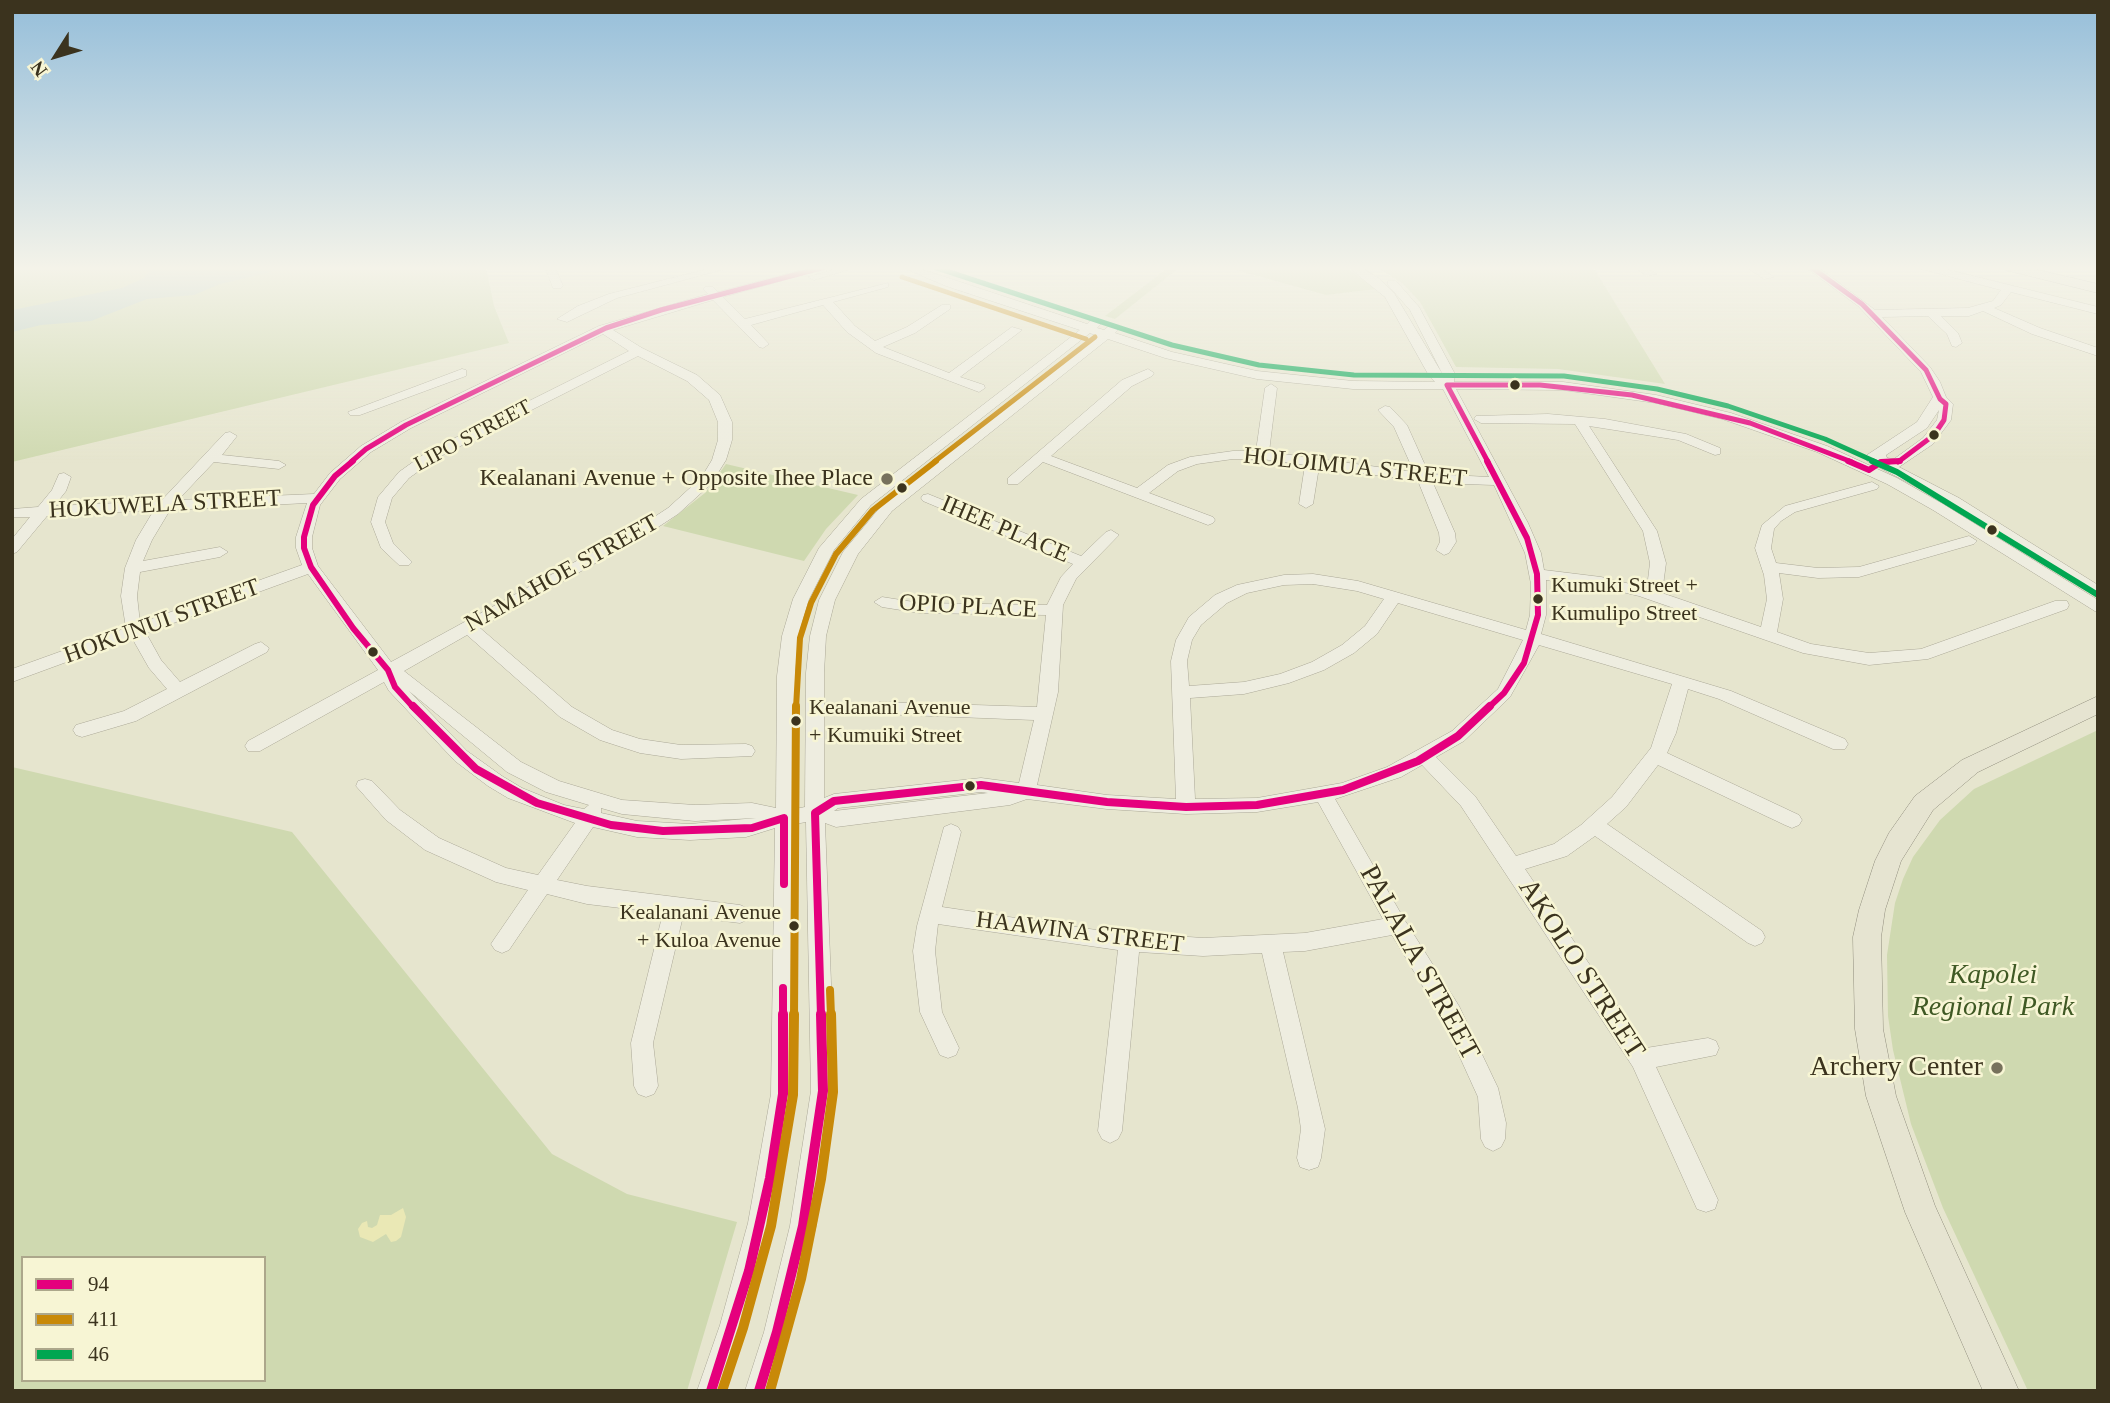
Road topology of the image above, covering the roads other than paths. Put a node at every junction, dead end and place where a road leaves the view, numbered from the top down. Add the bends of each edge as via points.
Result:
1 (603, 332) edge
2 (608, 332) edge
3 (752, 332) edge
4 (856, 332) edge
5 (905, 332) edge
6 (1013, 332) edge
7 (1096, 332) edge
8 (1097, 332) edge
9 (1115, 332) edge
10 (1414, 332) edge
11 (1424, 332) edge
12 (1890, 332) edge
13 (1951, 332) edge
14 (2040, 332) edge
15 (1956, 343) dead end
16 (763, 344) dead end
17 (874, 346) junction
18 (638, 351) junction
19 (2098, 352) edge
20 (447, 364) dead end
21 (461, 373) junction
22 (1147, 373) dead end
23 (951, 378) junction
24 (1443, 378) junction
25 (486, 386) junction
26 (1271, 387) dead end
27 (979, 388) dead end
28 (1385, 410) dead end
29 (355, 412) dead end
30 (1481, 419) dead end
31 (1579, 420) junction
32 (230, 436) dead end
33 (1715, 451) dead end
34 (1262, 455) junction
35 (1042, 457) junction
36 (211, 458) junction
37 (1313, 462) junction
38 (279, 465) dead end
39 (1875, 466) junction
40 (64, 477) dead end
41 (1424, 478) junction
42 (1013, 481) dead end
43 (1498, 481) junction
44 (1872, 486) dead end
45 (1140, 493) junction
46 (317, 498) junction
47 (928, 498) dead end
48 (1306, 504) dead end
49 (165, 505) junction
50 (42, 511) junction
51 (12, 513) edge
52 (1208, 520) dead end
53 (1111, 535) dead end
54 (1969, 541) dead end
55 (12, 549) edge
56 (1444, 550) dead end
57 (220, 552) dead end
58 (404, 562) dead end
59 (1082, 562) junction
60 (311, 567) junction
61 (1768, 567) junction
62 (133, 568) junction
63 (1538, 573) junction
64 (2098, 592) edge
65 (1654, 595) junction
66 (1394, 597) junction
67 (882, 602) dead end
68 (2062, 605) dead end
69 (2098, 608) edge
70 (1054, 610) junction
71 (468, 627) junction
72 (135, 631) junction
73 (1768, 635) junction
74 (1533, 638) junction
75 (261, 648) dead end
76 (388, 670) junction
77 (12, 676) edge
78 (1682, 681) junction
79 (178, 691) junction
80 (1180, 693) junction
81 (2098, 704) edge
82 (880, 708) dead end
83 (1045, 714) junction
84 (82, 730) dead end
85 (1839, 744) dead end
86 (254, 746) dead end
87 (746, 751) dead end
88 (1655, 755) junction
89 (1425, 757) junction
90 (365, 786) dead end
91 (1026, 792) junction
92 (1323, 794) junction
93 (599, 802) junction
94 (1186, 807) junction
95 (815, 813) junction
96 (784, 817) junction
97 (587, 820) junction
98 (1792, 820) dead end
99 (1594, 825) junction
100 (951, 832) dead end
101 (1512, 865) junction
102 (541, 886) junction
103 (675, 907) junction
104 (740, 914) dead end
105 (930, 914) junction
106 (1397, 925) junction
107 (1755, 937) dead end
108 (1129, 943) junction
109 (502, 944) dead end
110 (1271, 945) junction
111 (948, 1048) dead end
112 (1708, 1048) dead end
113 (1641, 1059) junction
114 (646, 1086) dead end
115 (1110, 1131) dead end
116 (1493, 1139) dead end
117 (1309, 1158) dead end
118 (1706, 1200) dead end
119 (711, 1391) edge
120 (759, 1391) edge
121 (2001, 1391) edge

1 - 25 street
2 - 18 street, NAMAHOE STREET
3 - 16 street
4 - 17 street
5 - 17 street
6 - 23 street
7 - 96 street via 881,488 852,516 821,557 801,598 787,656
8 - 95 street via 901,496 851,552 830,592 818,636
9 - 24 street via 1200,363 1280,379 1353,385
10 - 24 street
11 - 24 street
12 - 39 street via 1931,376 1946,412 1934,435 1897,463
13 - 15 street
14 - 19 street
17 - 23 street
18 - 58 street, LIPO STREET via 432,455 404,474 385,497 378,522 386,545
18 - 71 street, NAMAHOE STREET via 702,384 720,406 725,440 713,470 686,501 659,521
20 - 21 street
21 - 25 street
21 - 29 street
22 - 35 street via 1127,383
23 - 27 street
24 - 39 street via 1563,386 1656,399 1762,427
24 - 43 street
25 - 46 street via 366,449
26 - 34 street
28 - 41 street via 1400,425
30 - 31 street
31 - 33 street via 1681,437
31 - 65 street via 1650,531 1658,563
32 - 36 street
34 - 37 street, HOLOIMUA STREET
34 - 45 street, HOLOIMUA STREET via 1195,460 1164,473
35 - 42 street
35 - 45 street
36 - 38 street
36 - 49 street
37 - 41 street, HOLOIMUA STREET
37 - 48 street
39 - 64 street via 1954,501
39 - 69 street
40 - 50 street via 62,487
41 - 43 street, HOLOIMUA STREET
41 - 56 street via 1447,533
43 - 63 street via 1527,538
44 - 61 street via 1764,519
45 - 52 street
46 - 49 street, HOKUWELA STREET
46 - 60 street via 304,537
47 - 59 street, IHEE PLACE
49 - 50 street, HOKUWELA STREET
49 - 62 street
50 - 51 street, HOKUWELA STREET
50 - 55 street
53 - 59 street
54 - 61 street via 1859,572
57 - 62 street
59 - 70 street via 1063,586
60 - 72 street, HOKUNUI STREET
60 - 76 street
61 - 73 street via 1774,599
62 - 72 street via 129,597
63 - 65 street
63 - 74 street
65 - 73 street
66 - 74 street
66 - 80 street via 1371,630 1318,666 1244,688
66 - 80 street via 1343,583 1298,579 1231,593 1202,613 1188,631 1179,661
67 - 70 street, OPIO PLACE via 920,608
68 - 73 street via 1897,659 1832,654
70 - 83 street
71 - 76 street, NAMAHOE STREET
71 - 87 street via 566,712 606,735 681,752
72 - 77 street, HOKUNUI STREET
72 - 79 street
74 - 78 street
74 - 89 street via 1515,678 1491,708
75 - 79 street
76 - 86 street, NAMAHOE STREET
76 - 93 street via 407,680 514,767 553,787
76 - 97 street via 395,687 476,769 526,798
78 - 85 street
78 - 88 street via 1667,733
79 - 84 street via 117,721
80 - 94 street
81 - 121 main road via 1970,766 1924,803 1888,861 1867,937 1869,1029 1881,1096 1921,1212
82 - 83 street
83 - 91 street
88 - 98 street
88 - 99 street via 1632,788
89 - 92 street via 1370,782
89 - 101 street, AKOLO STREET via 1460,790
90 - 102 street via 393,816 432,844 478,867
91 - 94 street
91 - 95 street via 1010,798 836,819
92 - 94 street via 1256,805
92 - 106 street, PALALA STREET
93 - 96 street via 670,813 752,810
93 - 97 street
95 - 96 street
95 - 120 street via 822,1091 803,1226
96 - 97 street via 746,829 690,832
96 - 119 street via 783,1094 761,1223
97 - 102 street
99 - 101 street via 1560,850
99 - 107 street
100 - 105 street
101 - 113 street, AKOLO STREET
102 - 103 street
102 - 109 street
103 - 104 street
103 - 114 street via 642,1043
105 - 108 street, HAAWINA STREET
105 - 111 street via 925,951 928,988 933,1020
106 - 110 street, HAAWINA STREET via 1338,938
106 - 116 street, PALALA STREET via 1451,1013 1486,1085 1493,1107
108 - 110 street, HAAWINA STREET
108 - 115 street
110 - 117 street via 1310,1108
112 - 113 street
113 - 118 street, AKOLO STREET

